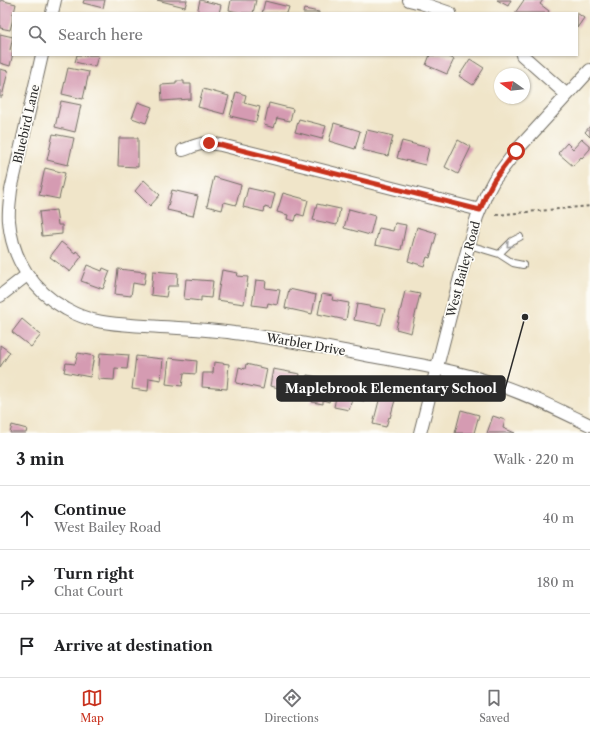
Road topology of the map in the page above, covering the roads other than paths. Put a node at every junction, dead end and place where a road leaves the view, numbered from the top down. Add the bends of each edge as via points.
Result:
1 (55, 0) edge
2 (409, 0) edge
3 (52, 12) edge
4 (447, 12) edge
5 (42, 56) edge
6 (523, 56) edge
7 (590, 70) edge
8 (567, 96) junction
9 (183, 150) dead end
10 (480, 210) junction
11 (520, 237) dead end
12 (469, 245) junction
13 (499, 254) junction
14 (523, 265) dead end
15 (27, 275) junction
16 (0, 296) edge
17 (436, 369) junction
18 (590, 425) edge
19 (420, 433) edge

1 - 3 street
2 - 4 street
5 - 15 street, Bluebird Lane via 9,204 11,235 17,256
6 - 8 street
7 - 8 street, West Bailey Road
8 - 10 street, West Bailey Road via 503,168 494,180
9 - 10 street via 202,143 221,145
10 - 12 street, West Bailey Road
11 -> 13 lane
12 - 13 lane
12 - 17 street, West Bailey Road
13 - 14 lane
15 - 16 street
15 - 17 street, Warbler Drive via 56,304 94,321 263,336
17 - 18 street, Warbler Drive via 497,384 550,405
17 - 19 street, West Bailey Road

